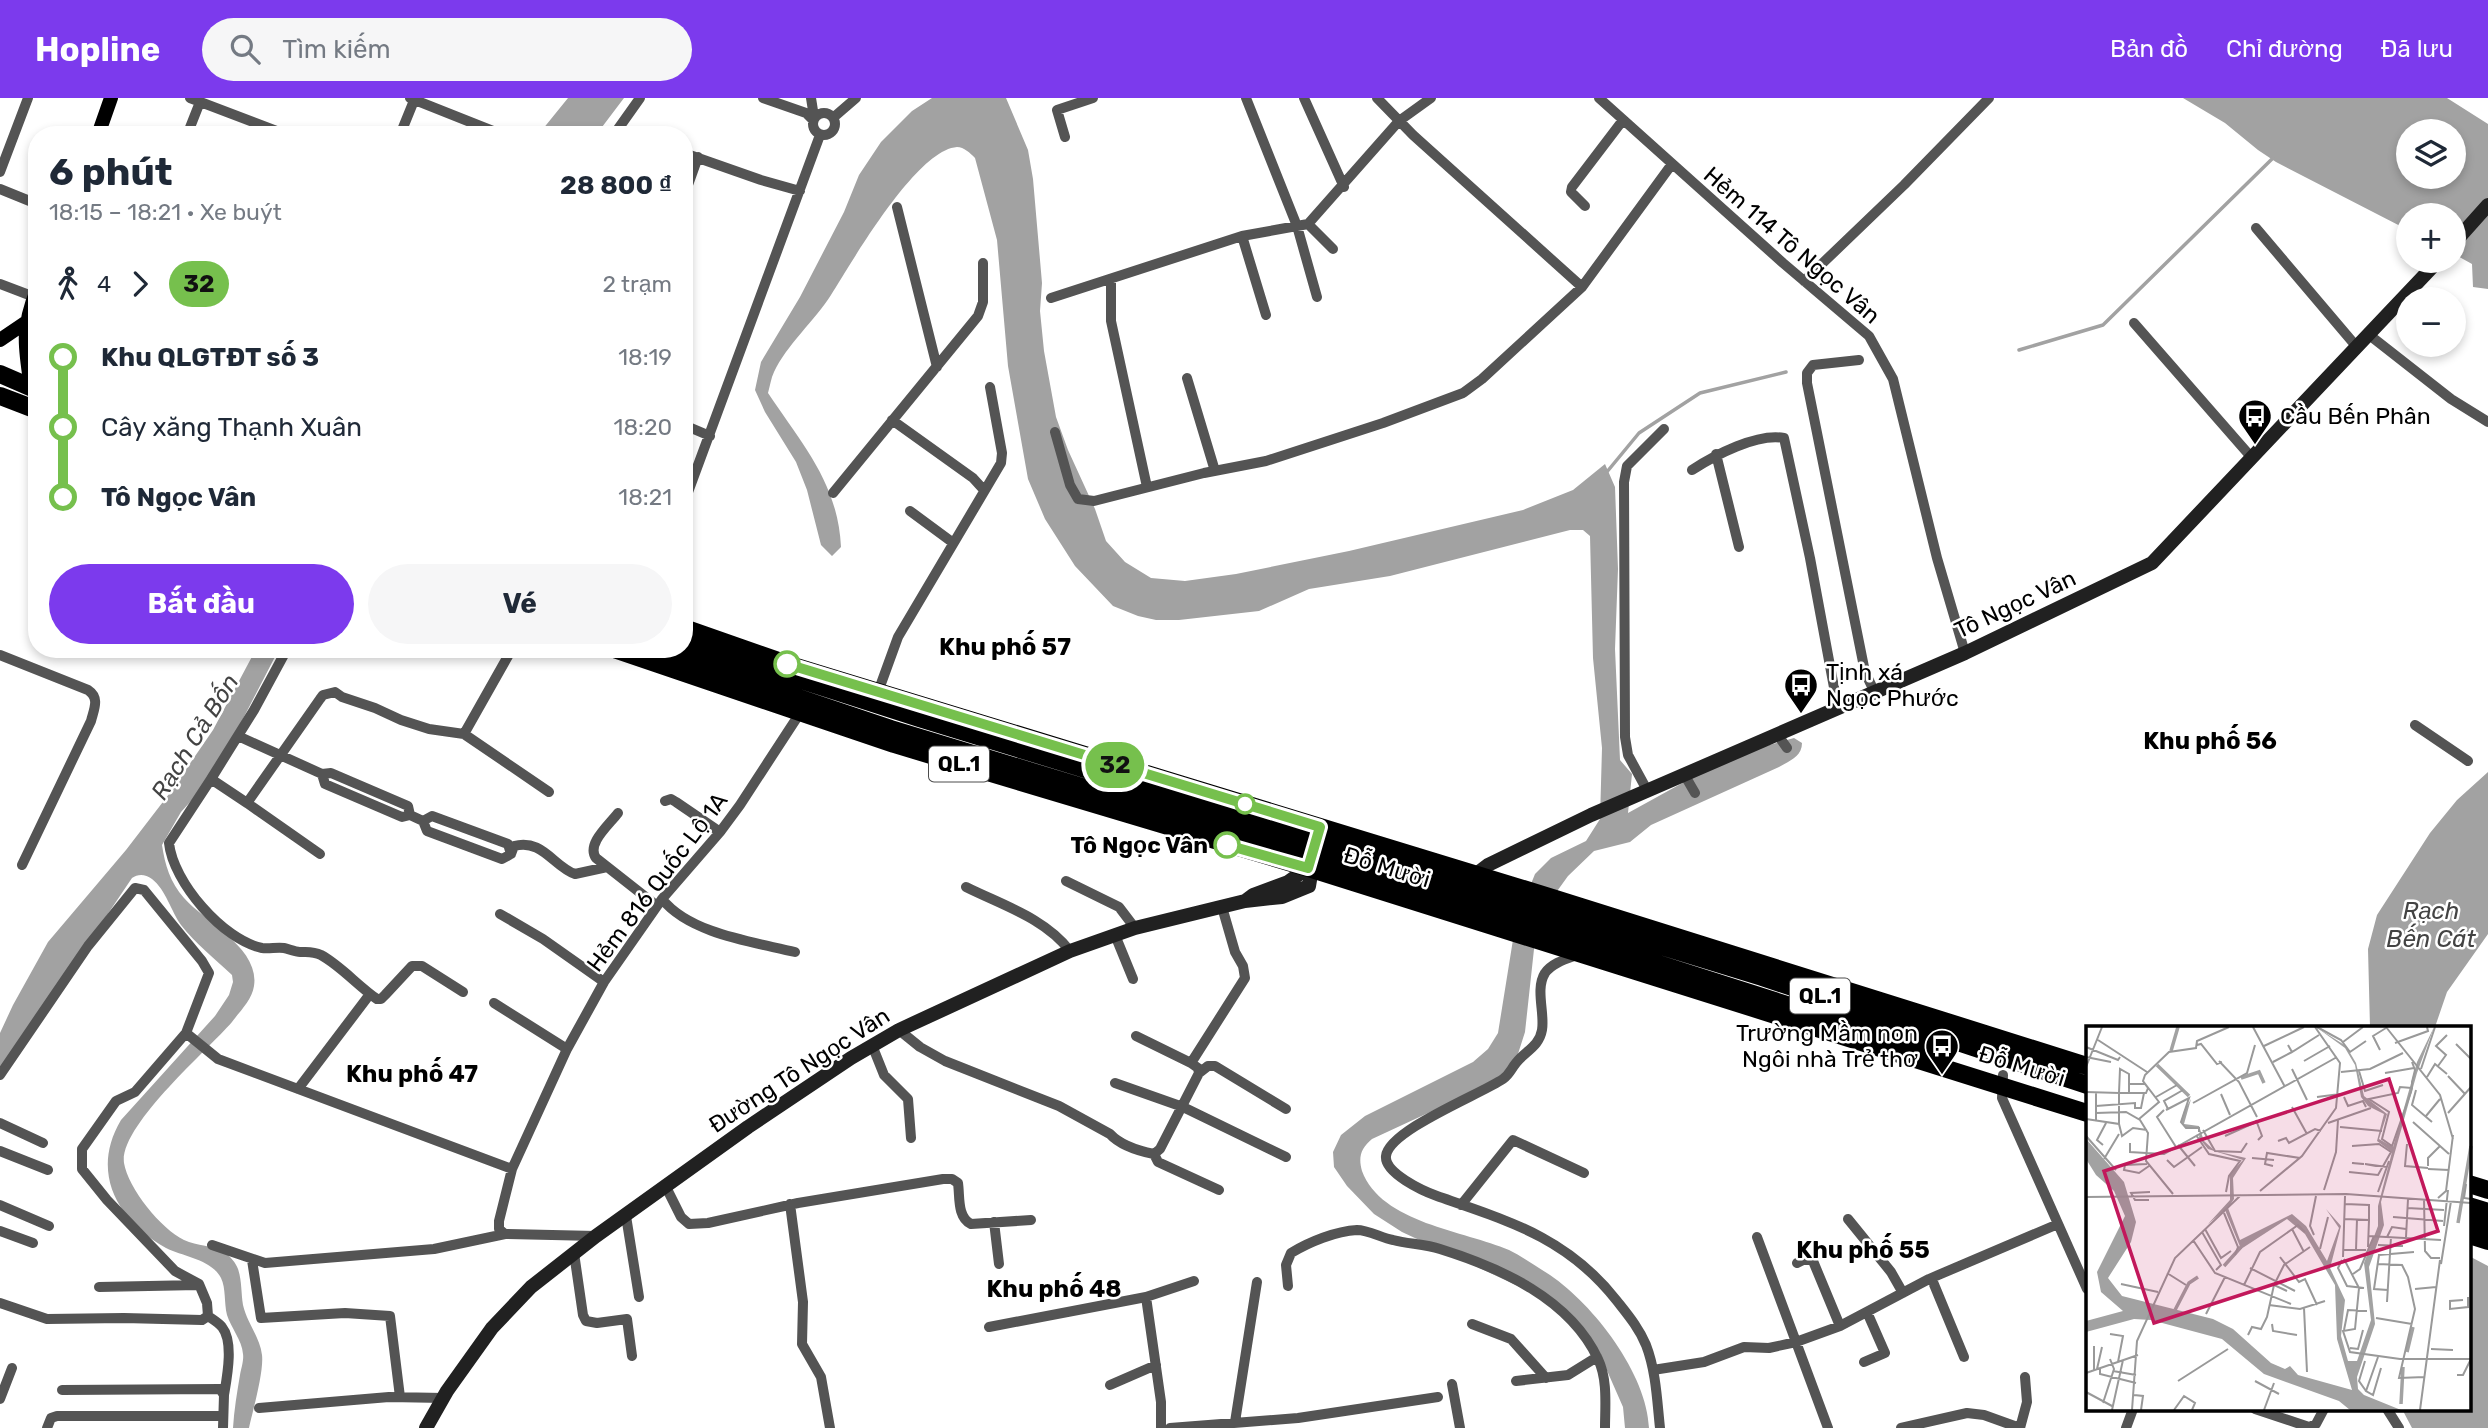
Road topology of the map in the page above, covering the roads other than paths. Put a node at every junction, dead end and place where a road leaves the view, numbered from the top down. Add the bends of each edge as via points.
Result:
1 (28, 98) edge
2 (111, 98) edge
3 (413, 98) edge
4 (639, 98) edge
5 (763, 98) edge
6 (811, 98) edge
7 (856, 98) edge
8 (1093, 98) edge
9 (1246, 98) edge
10 (1304, 98) edge
11 (1377, 98) edge
12 (1431, 98) edge
13 (1599, 98) edge
14 (1989, 98) edge
15 (195, 100) edge
16 (216, 103) edge
17 (834, 117) junction
18 (814, 118) junction
19 (1623, 120) junction
20 (1399, 121) junction
21 (101, 126) edge
22 (189, 126) edge
23 (261, 126) edge
24 (403, 126) edge
25 (481, 126) edge
26 (618, 126) edge
27 (820, 135) junction
28 (1065, 137) dead end
29 (693, 156) edge
30 (698, 158) junction
31 (1672, 164) junction
32 (693, 171) edge
33 (0, 172) edge
34 (1344, 187) junction
35 (0, 189) edge
36 (800, 191) junction
37 (28, 200) edge
38 (2488, 205) edge
39 (1585, 206) dead end
40 (897, 207) dead end
41 (1308, 224) junction
42 (1297, 226) junction
43 (2256, 228) dead end
44 (2466, 230) edge
45 (1242, 236) junction
46 (1332, 249) dead end
47 (983, 263) dead end
48 (2427, 273) edge
49 (1111, 279) junction
50 (1804, 281) junction
51 (0, 285) edge
52 (1582, 286) junction
53 (28, 293) edge
54 (1317, 297) dead end
55 (1051, 298) dead end
56 (28, 315) edge
57 (1266, 315) dead end
58 (25, 323) junction
59 (2134, 323) dead end
60 (2368, 334) junction
61 (0, 340) edge
62 (2356, 346) junction
63 (1859, 360) dead end
64 (937, 367) junction
65 (28, 368) edge
66 (0, 374) edge
67 (1187, 378) dead end
68 (28, 386) edge
69 (990, 387) dead end
70 (0, 396) edge
71 (28, 407) edge
72 (892, 420) junction
73 (2488, 422) edge
74 (693, 429) edge
75 (1664, 429) dead end
76 (1055, 432) dead end
77 (710, 436) junction
78 (1716, 454) junction
79 (2252, 458) junction
80 (1692, 470) dead end
81 (1215, 471) junction
82 (693, 480) edge
83 (1147, 487) junction
84 (983, 489) junction
85 (832, 493) dead end
86 (910, 511) dead end
87 (952, 542) junction
88 (1739, 547) dead end
89 (693, 631) edge
90 (693, 645) edge
91 (1965, 653) junction
92 (0, 655) edge
93 (282, 658) edge
94 (507, 658) edge
95 (640, 658) edge
96 (679, 658) edge
97 (878, 692) junction
98 (1874, 693) junction
99 (1838, 709) junction
100 (800, 713) junction
101 (2415, 725) dead end
102 (464, 734) junction
103 (239, 736) junction
104 (279, 755) junction
105 (2468, 761) dead end
106 (1686, 776) junction
107 (211, 779) junction
108 (549, 792) dead end
109 (1641, 793) junction
110 (1695, 793) dead end
111 (665, 801) dead end
112 (247, 803) junction
113 (618, 813) dead end
114 (423, 821) junction
115 (720, 832) junction
116 (320, 854) dead end
117 (511, 854) junction
118 (1313, 856) junction
119 (22, 865) dead end
120 (607, 867) junction
121 (1354, 869) junction
122 (1335, 877) junction
123 (1469, 880) junction
124 (1066, 881) dead end
125 (966, 887) dead end
126 (659, 903) junction
127 (1222, 907) junction
128 (1511, 909) junction
129 (500, 914) dead end
130 (1549, 920) junction
131 (1135, 928) junction
132 (1115, 935) junction
133 (1070, 951) junction
134 (795, 952) dead end
135 (1580, 953) junction
136 (1133, 979) dead end
137 (604, 982) junction
138 (463, 992) dead end
139 (370, 994) junction
140 (494, 1003) dead end
141 (1912, 1019) junction
142 (899, 1030) junction
143 (187, 1034) junction
144 (1136, 1036) dead end
145 (872, 1045) junction
146 (567, 1049) junction
147 (1191, 1063) junction
148 (2086, 1066) edge
149 (1199, 1073) junction
150 (0, 1075) edge
151 (2002, 1080) junction
152 (1115, 1083) dead end
153 (2086, 1085) edge
154 (298, 1088) junction
155 (2086, 1101) edge
156 (1183, 1107) junction
157 (1286, 1109) dead end
158 (2086, 1113) edge
159 (0, 1122) edge
160 (911, 1138) dead end
161 (43, 1143) dead end
162 (0, 1151) edge
163 (1154, 1154) junction
164 (1286, 1157) dead end
165 (512, 1169) junction
166 (48, 1170) dead end
167 (1584, 1173) dead end
168 (2470, 1184) edge
169 (666, 1187) junction
170 (1219, 1190) dead end
171 (2488, 1190) edge
172 (0, 1205) edge
173 (790, 1205) junction
174 (1461, 1205) junction
175 (2470, 1206) edge
176 (2488, 1212) edge
177 (626, 1216) junction
178 (1848, 1219) dead end
179 (1031, 1220) dead end
180 (2470, 1221) edge
181 (994, 1223) junction
182 (2058, 1224) junction
183 (48, 1226) dead end
184 (2488, 1227) edge
185 (0, 1231) edge
186 (505, 1234) junction
187 (2470, 1235) edge
188 (596, 1236) junction
189 (1757, 1237) dead end
190 (2488, 1241) edge
191 (33, 1243) dead end
192 (212, 1245) dead end
193 (574, 1253) junction
194 (252, 1260) junction
195 (1797, 1263) dead end
196 (999, 1264) dead end
197 (1929, 1279) junction
198 (1194, 1281) dead end
199 (1257, 1282) dead end
200 (199, 1284) junction
201 (1288, 1286) dead end
202 (99, 1287) dead end
203 (2086, 1287) edge
204 (1903, 1293) junction
205 (639, 1297) dead end
206 (1146, 1297) junction
207 (0, 1303) edge
208 (1867, 1312) junction
209 (208, 1317) junction
210 (1472, 1324) dead end
211 (1840, 1326) junction
212 (989, 1327) dead end
213 (1796, 1342) junction
214 (632, 1356) dead end
215 (1597, 1357) junction
216 (1964, 1357) dead end
217 (1864, 1362) dead end
218 (1156, 1365) junction
219 (12, 1368) dead end
220 (1653, 1370) junction
221 (2025, 1377) dead end
222 (1546, 1378) junction
223 (1516, 1381) dead end
224 (1452, 1384) dead end
225 (1110, 1385) dead end
226 (62, 1390) dead end
227 (224, 1395) junction
228 (400, 1397) junction
229 (1438, 1397) dead end
230 (444, 1398) junction
231 (0, 1399) edge
232 (259, 1408) dead end
233 (2133, 1410) edge
234 (2258, 1410) edge
235 (2323, 1410) edge
236 (2388, 1410) edge
237 (222, 1416) junction
238 (1235, 1422) junction
239 (47, 1428) edge
240 (223, 1428) edge
241 (426, 1428) edge
242 (830, 1428) edge
243 (1161, 1428) edge
244 (1170, 1428) edge
245 (1460, 1428) edge
246 (1605, 1428) edge
247 (1660, 1428) edge
248 (1828, 1428) edge
249 (1901, 1428) edge
250 (2020, 1428) edge
251 (2126, 1428) edge
252 (2399, 1428) edge

1 - 33 street
2 - 21 main road
3 - 24 street
3 - 25 street
4 - 26 street
5 - 18 street
6 - 18 street
7 - 17 street
8 - 28 street via 1057,110
9 - 42 street
10 - 34 street
11 - 20 street
12 - 20 street
13 - 19 street, Hẻm 114 Tô Ngọc Vân
14 - 50 street
15 - 16 street
15 - 22 street
16 - 23 street
17 - 18 street via 820,112
17 - 27 street via 834,131
18 - 27 street via 814,130
19 - 31 street, Hẻm 114 Tô Ngọc Vân
19 - 39 street via 1572,187
20 - 34 street
20 - 52 street
27 - 36 street
29 - 30 street
30 - 32 street
30 - 36 street
31 - 50 street, Hẻm 114 Tô Ngọc Vân
31 - 52 street
34 - 41 street
35 - 37 street
36 - 77 street
38 - 44 main road
40 - 64 street
41 - 42 street
41 - 46 street
42 - 45 street
42 - 54 street
43 - 62 street
45 - 49 street
45 - 57 street
47 - 64 street via 983,302 978,316
48 - 60 main road, Tô Ngọc Vân
49 - 55 street
49 - 83 street via 1111,321
50 - 91 street, Hẻm 114 Tô Ngọc Vân via 1869,336 1893,379
51 - 53 street
52 - 81 street via 1463,393 1266,461
56 - 58 main road
58 - 61 main road
58 - 65 main road
59 - 79 street
60 - 62 main road, Tô Ngọc Vân
60 - 73 street
62 - 79 main road, Tô Ngọc Vân
63 - 98 street via 1812,365 1807,383 1865,672
64 - 72 street
66 - 68 highway
67 - 81 street
69 - 84 street via 1002,453 997,471
70 - 71 highway
72 - 84 street
72 - 85 street
74 - 77 street
75 - 109 street via 1627,466 1623,482 1625,737
76 - 83 street via 1078,499 1094,501
77 - 82 street
78 - 80 street
78 - 88 street
78 - 99 street via 1773,436 1784,438
79 - 91 main road, Tô Ngọc Vân via 2152,563
81 - 83 street
84 - 87 street
86 - 87 street
87 - 97 street via 898,637
89 - 97 highway, Đỗ Mười / QL.1
90 - 118 highway, Đỗ Mười / QL.1
91 - 98 main road, Tô Ngọc Vân
92 - 119 street via 88,690 96,700 91,722
93 - 103 street
94 - 102 street
95 - 100 highway, Đỗ Mười / QL.1
96 - 118 highway, Đỗ Mười / QL.1 via 891,729
97 - 118 highway, Đỗ Mười / QL.1
98 - 99 main road, Tô Ngọc Vân
99 - 106 main road, Tô Ngọc Vân via 1782,741
100 - 115 street, Hẻm 816 Quốc Lộ 1A
100 - 118 highway, Đỗ Mười / QL.1 via 908,748
101 - 105 street
102 - 104 street via 401,720 335,692 323,695
102 - 108 street
103 - 104 street
103 - 107 street
104 - 112 street
104 - 114 street via 322,774 325,783 402,817
106 - 109 main road, Tô Ngọc Vân
106 - 110 street
107 - 112 street
107 - 139 street via 169,843 191,895 243,940 263,948 322,956
109 - 123 main road, Tô Ngọc Vân
111 - 115 street via 671,799
112 - 116 street
113 - 120 street via 593,846 592,853
114 - 117 street via 427,831 502,859
114 - 117 street via 432,816 508,844
115 - 126 street, Hẻm 816 Quốc Lộ 1A
117 - 120 street via 514,846 531,844 570,873
118 - 121 highway, Đỗ Mười / QL.1
118 - 122 highway, Đỗ Mười / QL.1
118 - 123 highway, Đỗ Mười / QL.1
118 - 127 main road, Đường Tô Ngọc Vân via 1288,882
120 - 126 street
121 - 122 highway
121 - 128 highway, Đỗ Mười / QL.1
122 - 128 highway, Đỗ Mười / QL.1
123 - 128 highway, Đỗ Mười / QL.1
124 - 131 street via 1118,907
125 - 133 street via 1040,923
126 - 134 street via 716,933
126 - 137 street, Hẻm 816 Quốc Lộ 1A
127 - 131 main road, Đường Tô Ngọc Vân
127 - 147 street via 1245,978
128 - 130 highway, QL.1
128 - 130 highway, QL.1
129 - 137 street
130 - 135 highway, Đỗ Mười / QL.1
130 - 141 highway, Đỗ Mười / QL.1 via 1831,993
130 - 151 highway, Đỗ Mười / QL.1
131 - 132 main road, Đường Tô Ngọc Vân
132 - 133 main road, Đường Tô Ngọc Vân
132 - 136 street
133 - 142 main road, Đường Tô Ngọc Vân
135 - 151 highway, Đỗ Mười / QL.1
135 - 174 street via 1545,973 1542,1031 1511,1072 1396,1139 1388,1149 1385,1159 1389,1168 1426,1192
137 - 146 street, Hẻm 816 Quốc Lộ 1A
138 - 139 street via 422,966 412,966 381,999
139 - 154 street
140 - 146 street
141 - 148 highway, Đỗ Mười / QL.1
141 - 153 highway, Đỗ Mười / QL.1
142 - 145 main road, Đường Tô Ngọc Vân
142 - 163 street via 945,1061 1059,1106 1115,1139
143 - 150 street via 209,973 144,890 135,888 88,946
143 - 154 street via 218,1059
143 - 200 street via 135,1092 116,1101 82,1149 82,1169 175,1271
144 - 147 street
145 - 160 street via 884,1075 908,1099
145 - 169 main road, Đường Tô Ngọc Vân
146 - 165 street, Hẻm 816 Quốc Lộ 1A
147 - 149 street
149 - 156 street
149 - 157 street via 1215,1066
151 - 155 highway, Đỗ Mười / QL.1
151 - 158 highway, Đỗ Mười / QL.1
151 - 182 street via 2002,1098
152 - 156 street
154 - 165 street
156 - 163 street
156 - 164 street
159 - 161 street
162 - 166 street
163 - 170 street via 1158,1162
165 - 186 street, Hẻm 816 Quốc Lộ 1A via 499,1221
167 - 174 street via 1513,1140
168 - 171 highway
169 - 173 street via 689,1224
169 - 177 main road, Đường Tô Ngọc Vân
172 - 183 street
173 - 181 street via 952,1179 958,1183 966,1222
173 - 242 street via 803,1302 802,1344 821,1377
174 - 220 street via 1559,1245 1588,1268 1638,1327
175 - 176 highway
177 - 188 main road, Đường Tô Ngọc Vân
177 - 205 street
178 - 204 street
179 - 181 street
180 - 184 highway
181 - 196 street
182 - 197 street
182 - 203 street
185 - 191 street
186 - 188 street
186 - 194 street via 434,1249 265,1263
187 - 190 highway
188 - 193 main road, Đường Tô Ngọc Vân
189 - 213 street
192 - 194 street
193 - 214 street via 586,1321 627,1319
193 - 230 main road, Đường Tô Ngọc Vân via 531,1287 492,1328
194 - 228 street via 261,1318 345,1313 390,1316
195 - 211 street via 1813,1261
197 - 204 street
197 - 216 street
198 - 206 street
199 - 238 street
200 - 202 street
200 - 209 street
201 - 215 street via 1286,1265 1292,1253 1326,1237 1358,1230 1439,1249 1516,1279 1558,1306
204 - 208 street
206 - 212 street
206 - 218 street
207 - 209 street via 47,1319
208 - 211 street
208 - 217 street via 1885,1353
209 - 227 street via 223,1327 227,1340
210 - 222 street via 1511,1339
211 - 213 street
213 - 220 street via 1744,1347 1704,1362
213 - 248 street
215 - 222 street via 1574,1373
215 - 246 street via 1604,1376
218 - 225 street
218 - 243 street
219 - 231 street
220 - 247 street
221 - 250 street via 2027,1402
222 - 223 street
224 - 245 street
226 - 227 street via 220,1389
227 - 237 street
228 - 230 street
228 - 232 street
229 - 238 street via 1298,1418
230 - 241 main road, Đường Tô Ngọc Vân
233 - 251 street
234 - 235 street via 2309,1427
236 - 252 street
237 - 239 street via 57,1416
237 - 240 street
238 - 244 street
249 - 250 street via 1967,1413

